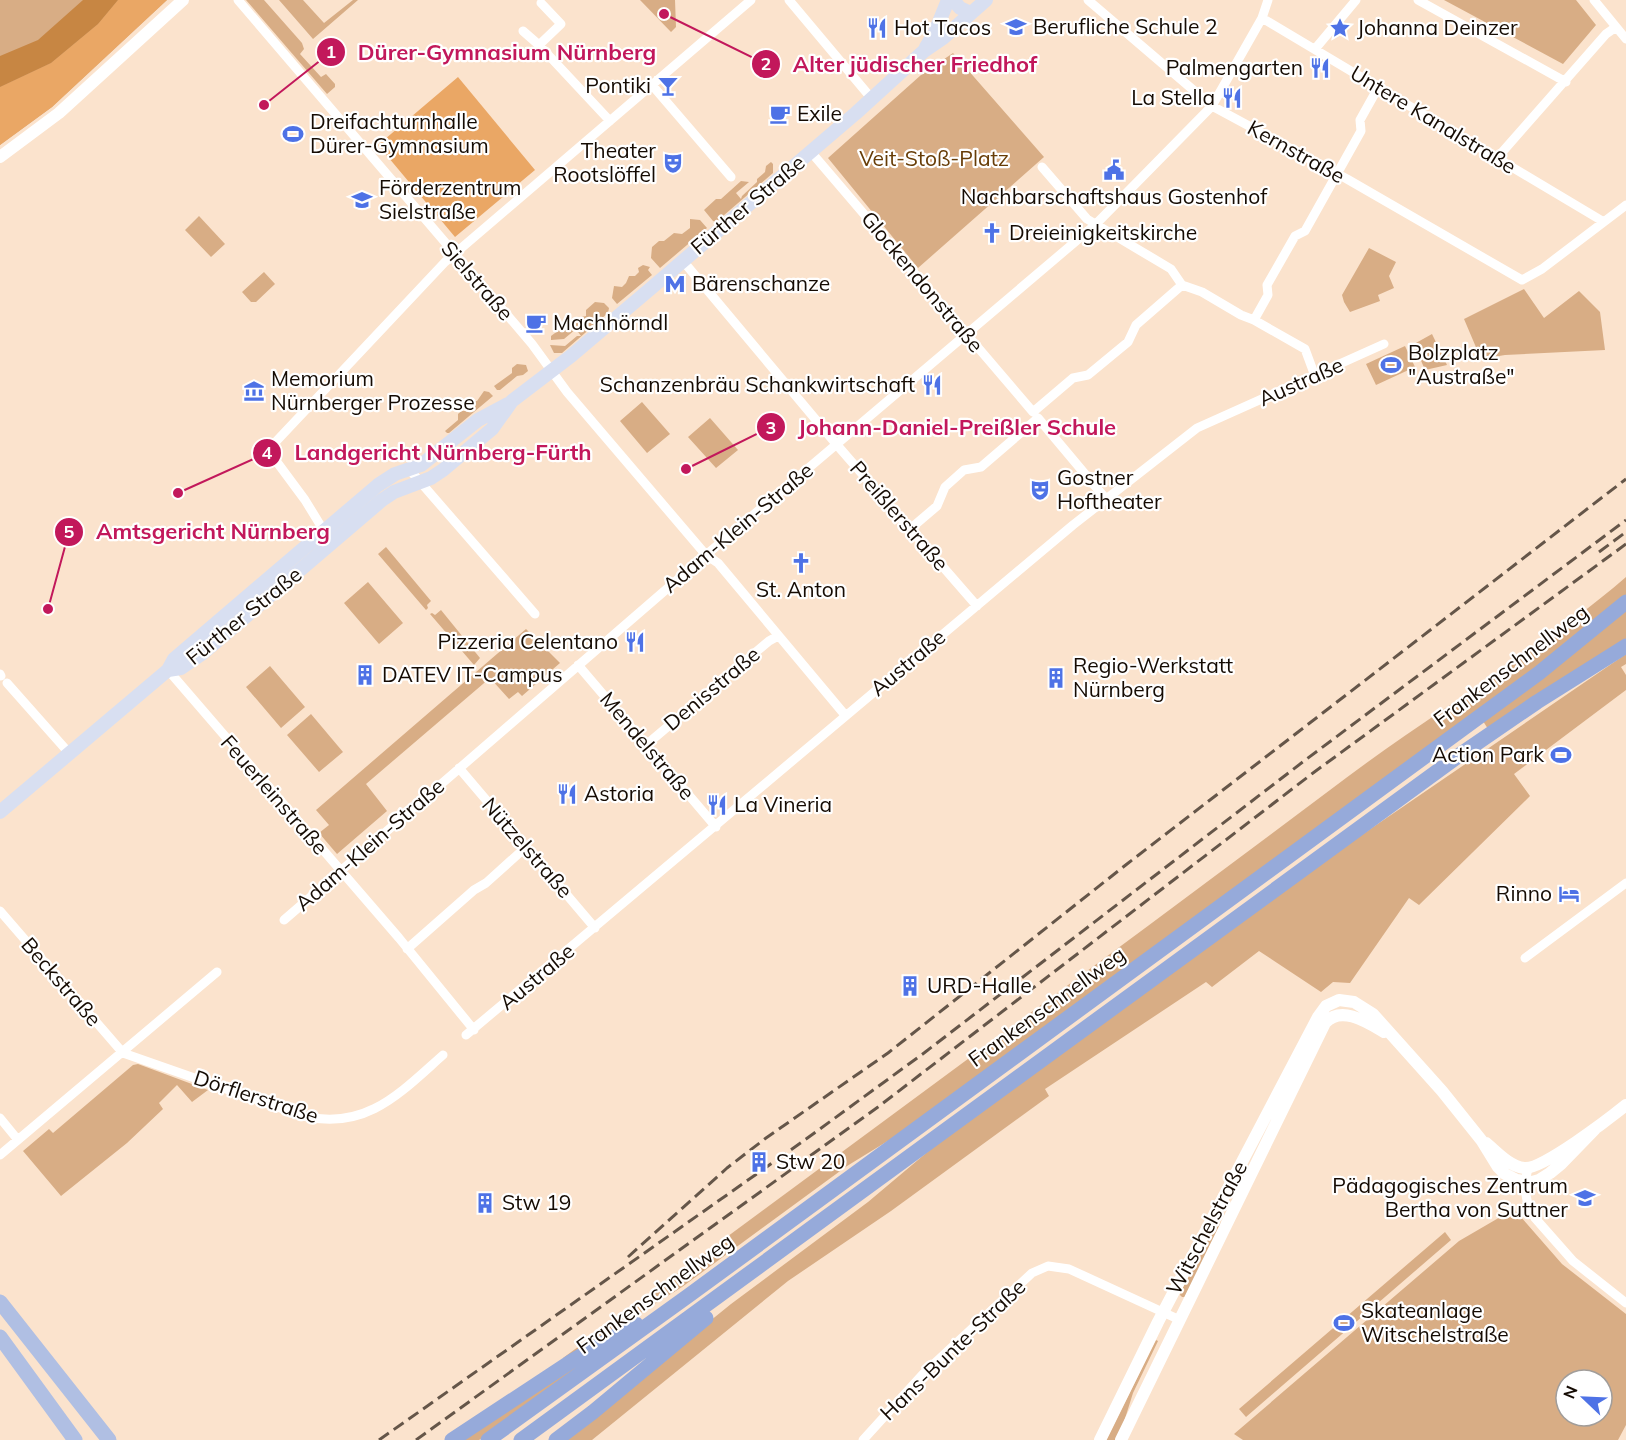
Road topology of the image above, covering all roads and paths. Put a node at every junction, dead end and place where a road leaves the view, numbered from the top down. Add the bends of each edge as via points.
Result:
1 (183, 0) edge
2 (238, 0) edge
3 (751, 0) edge
4 (789, 0) edge
5 (948, 0) edge
6 (953, 0) edge
7 (986, 0) edge
8 (1088, 0) edge
9 (1268, 0) edge
10 (1356, 0) edge
11 (1418, 0) edge
12 (1594, 0) edge
13 (541, 3) dead end
14 (971, 13) junction
15 (1262, 18) junction
16 (1616, 27) junction
17 (523, 31) dead end
18 (1626, 39) edge
19 (539, 45) junction
20 (1315, 49) junction
21 (924, 51) junction
22 (1566, 82) junction
23 (652, 85) junction
24 (1379, 86) junction
25 (872, 99) junction
26 (1212, 106) junction
27 (610, 122) junction
28 (811, 152) junction
29 (0, 157) edge
30 (1497, 158) junction
31 (1042, 167) dead end
32 (1337, 174) junction
33 (731, 177) dead end
34 (1626, 205) edge
35 (1604, 222) junction
36 (1095, 225) junction
37 (453, 254) junction
38 (683, 261) junction
39 (1182, 285) junction
40 (1254, 320) junction
41 (967, 334) junction
42 (1384, 344) dead end
43 (551, 371) junction
44 (1315, 376) junction
45 (512, 402) junction
46 (1035, 415) junction
47 (837, 445) junction
48 (409, 470) junction
49 (420, 482) junction
50 (1106, 499) junction
51 (910, 529) junction
52 (324, 531) junction
53 (706, 555) junction
54 (1626, 602) edge
55 (977, 606) junction
56 (535, 614) dead end
57 (778, 636) junction
58 (1626, 646) edge
59 (578, 665) junction
60 (168, 670) junction
61 (3, 678) edge
62 (845, 715) junction
63 (646, 745) junction
64 (69, 753) junction
65 (459, 768) junction
66 (0, 812) edge
67 (716, 827) junction
68 (526, 847) junction
69 (340, 871) junction
70 (1626, 883) edge
71 (0, 912) edge
72 (284, 920) dead end
73 (595, 928) junction
74 (407, 948) junction
75 (1525, 958) dead end
76 (218, 972) dead end
77 (1321, 1020) junction
78 (470, 1033) joint
79 (123, 1053) junction
80 (443, 1055) dead end
81 (1626, 1105) edge
82 (0, 1118) edge
83 (1595, 1130) junction
84 (18, 1140) junction
85 (1482, 1141) junction
86 (0, 1155) edge
87 (1528, 1168) junction
88 (1526, 1182) junction
89 (751, 1274) junction
90 (682, 1301) junction
91 (0, 1302) edge
92 (1626, 1303) edge
93 (1164, 1312) junction
94 (1180, 1320) junction
95 (0, 1337) edge
96 (75, 1440) edge
97 (109, 1440) edge
98 (452, 1440) edge
99 (488, 1440) edge
100 (521, 1440) edge
101 (556, 1440) edge
102 (863, 1440) edge
103 (1100, 1440) edge
104 (1121, 1440) edge

1 - 29 street via 59,113
2 - 37 street, Sielstraße
3 - 23 street
4 - 25 street
5 - 21 main road, Fürther Straße
6 - 14 main road
7 - 14 main road, Fürther Straße
8 - 26 street, Kernstraße
9 - 15 street, Adam-Klein-Straße
10 - 20 street
11 - 22 street
12 - 16 street
13 - 19 street via 561,24
14 - 21 main road, Fürther Straße
15 - 20 street, Untere Kanalstraße
15 - 26 street, Adam-Klein-Straße
16 - 18 street
16 - 22 street
17 - 19 street
19 - 27 street
20 - 24 street, Untere Kanalstraße
21 - 25 main road, Fürther Straße
22 - 30 street
23 - 27 street
23 - 33 street
24 - 30 street, Untere Kanalstraße
24 - 32 street
25 - 28 main road, Fürther Straße
26 - 32 street, Kernstraße
26 - 36 street, Adam-Klein-Straße
27 - 37 street
28 - 38 main road, Fürther Straße
28 - 41 street, Glockendonstraße
30 - 35 street, Untere Kanalstraße
31 - 36 street
32 - 35 street, Kernstraße via 1522,280
32 - 40 street via 1305,231 1295,236 1267,285 1268,295
34 - 35 street
36 - 39 street via 1171,269
36 - 41 street, Adam-Klein-Straße
37 - 43 street, Sielstraße
37 - 52 street via 268,450
38 - 43 main road, Fürther Straße
38 - 47 street, Preißlerstraße
39 - 40 street
39 - 46 street via 1136,325 1128,342 1088,375 1073,378
40 - 44 street via 1305,349
41 - 46 street, Glockendonstraße
41 - 47 street, Adam-Klein-Straße
42 - 44 street, Austraße
43 - 45 main road, Fürther Straße
43 - 53 street, Sielstraße
44 - 50 street, Austraße via 1197,428
45 - 48 main road, Fürther Straße via 478,420 428,460
45 - 49 main road, Fürther Straße via 492,429 439,473
46 - 50 street, Glockendonstraße
46 - 51 street via 981,467 964,470 945,487 937,506
47 - 51 street, Preißlerstraße
47 - 53 street, Adam-Klein-Straße
48 - 49 street
48 - 52 main road, Fürther Straße via 385,480
49 - 56 street
49 - 60 main road, Fürther Straße via 388,495 203,653 181,668
50 - 55 street, Austraße
51 - 55 street, Preißlerstraße
52 - 60 main road, Fürther Straße via 174,659
53 - 57 street, Sielstraße via 718,563
53 - 59 street, Adam-Klein-Straße
54 - 90 highway, Frankenschnellweg via 1539,674
55 - 62 street, Austraße
57 - 62 street, Sielstraße
57 - 63 street, Denisstraße
58 - 89 highway, Frankenschnellweg via 1461,754
59 - 63 street, Mendelstraße
59 - 65 street, Adam-Klein-Straße
60 - 64 main road, Fürther Straße
60 - 69 street, Feuerleinstraße
61 - 64 street
62 - 67 street, Austraße
63 - 67 street, Mendelstraße
64 - 66 main road, Fürther Straße
65 - 68 street, Nützelstraße
65 - 69 street, Adam-Klein-Straße
67 - 73 street, Austraße
68 - 73 street, Nützelstraße
68 - 74 street
69 - 72 street, Adam-Klein-Straße
69 - 74 street, Feuerleinstraße
70 - 75 street
71 - 79 street, Beckstraße
73 - 78 street, Austraße
74 - 78 street, Feuerleinstraße
76 - 79 street
77 - 85 street via 1326,1006 1339,1000 1348,1000 1373,1014
77 - 93 street, Witschelstraße
77 - 94 street, Witschelstraße
79 - 80 street, Dörflerstraße via 303,1116 331,1121 362,1115 384,1103
79 - 84 street
81 - 83 street
82 - 84 street
83 - 87 street via 1542,1164
83 - 88 street via 1556,1169 1539,1180
84 - 86 street
85 - 87 street via 1510,1162
85 - 88 street via 1505,1174
87 - 88 street
88 - 92 street via 1528,1205 1535,1218 1574,1261
89 - 100 highway, Frankenschnellweg
89 - 101 highway via 726,1303
90 - 98 highway via 572,1361
90 - 99 highway, Frankenschnellweg
91 - 97 main road
93 - 94 street, Hans-Bunte-Straße
93 - 102 street, Hans-Bunte-Straße via 1069,1269 1040,1268 923,1374
93 - 103 street, Witschelstraße
94 - 104 street, Witschelstraße
95 - 96 main road

